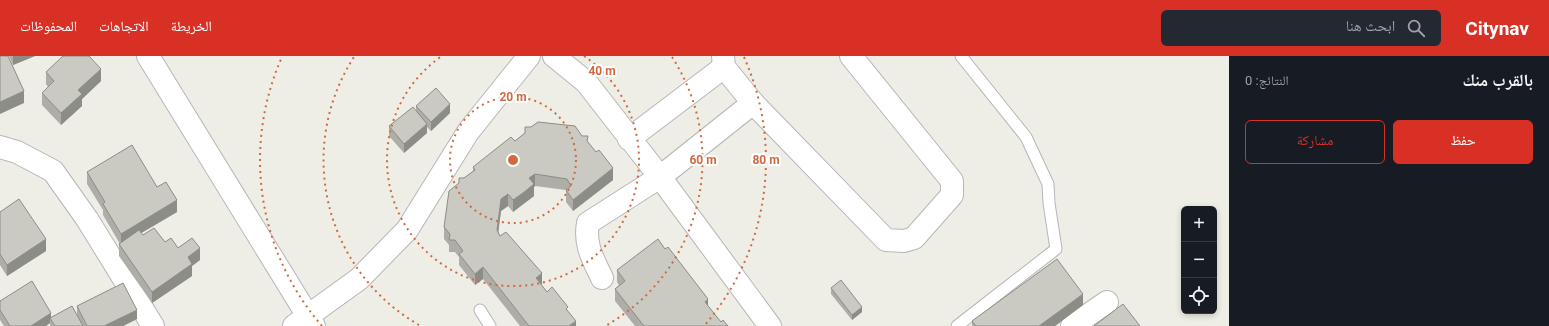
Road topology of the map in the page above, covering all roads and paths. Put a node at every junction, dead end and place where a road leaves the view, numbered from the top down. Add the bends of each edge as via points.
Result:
1 (148, 56) edge
2 (529, 56) edge
3 (554, 56) edge
4 (851, 56) edge
5 (961, 56) edge
6 (724, 62) edge
7 (753, 103) junction
8 (629, 139) junction
9 (0, 147) edge
10 (660, 178) junction
11 (602, 278) dead end
12 (1107, 302) dead end
13 (480, 310) dead end
14 (305, 322) edge
15 (153, 326) edge
16 (490, 326) edge
17 (770, 326) edge
18 (957, 326) edge
19 (1072, 326) edge

1 - 14 street
2 - 14 street via 468,132 407,230 359,279
3 - 8 street via 586,82
4 - 7 street via 952,181 952,195 914,238 904,241 886,240
5 - 18 lane via 1026,137 1048,184 1048,203 1056,249
6 - 7 street
6 - 8 street
7 - 10 street
8 - 10 street
9 - 15 street via 17,152 53,171 87,219
10 - 11 street via 588,223 588,246
10 - 17 street
12 - 19 street
13 - 16 lane

